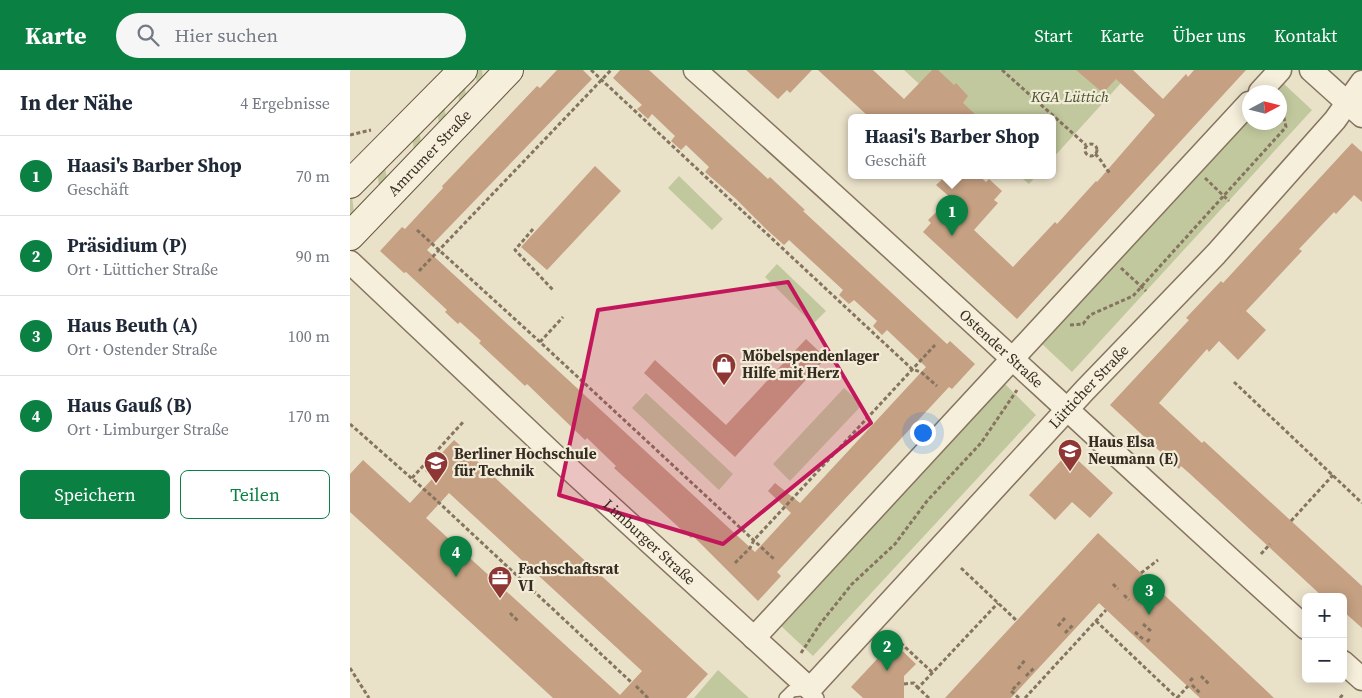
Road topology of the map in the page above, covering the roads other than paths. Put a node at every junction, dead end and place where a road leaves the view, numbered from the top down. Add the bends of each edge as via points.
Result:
1 (463, 70) edge
2 (508, 70) edge
3 (695, 70) edge
4 (1280, 70) edge
5 (1310, 70) edge
6 (1362, 82) edge
7 (1266, 85) edge
8 (1354, 109) edge
9 (1242, 112) edge
10 (350, 184) edge
11 (350, 236) edge
12 (350, 262) edge
13 (1012, 358) junction
14 (1068, 410) junction
15 (1302, 624) edge
16 (754, 638) junction
17 (1347, 666) edge
18 (1362, 679) edge
19 (814, 693) edge
20 (785, 698) edge

1 - 10 main road
2 - 11 main road, Amrumer Straße
3 - 13 street, Ostender Straße
4 - 7 street
5 - 8 street
6 - 8 street, Lütticher Straße
8 - 14 street, Lütticher Straße via 1336,120 1216,254
9 - 13 street
12 - 16 street, Limburger Straße
13 - 14 street, Ostender Straße
13 - 16 street
14 - 15 street, Ostender Straße
14 - 19 street, Lütticher Straße
16 - 19 street, Limburger Straße
17 - 18 street
19 - 20 lane via 792,691

